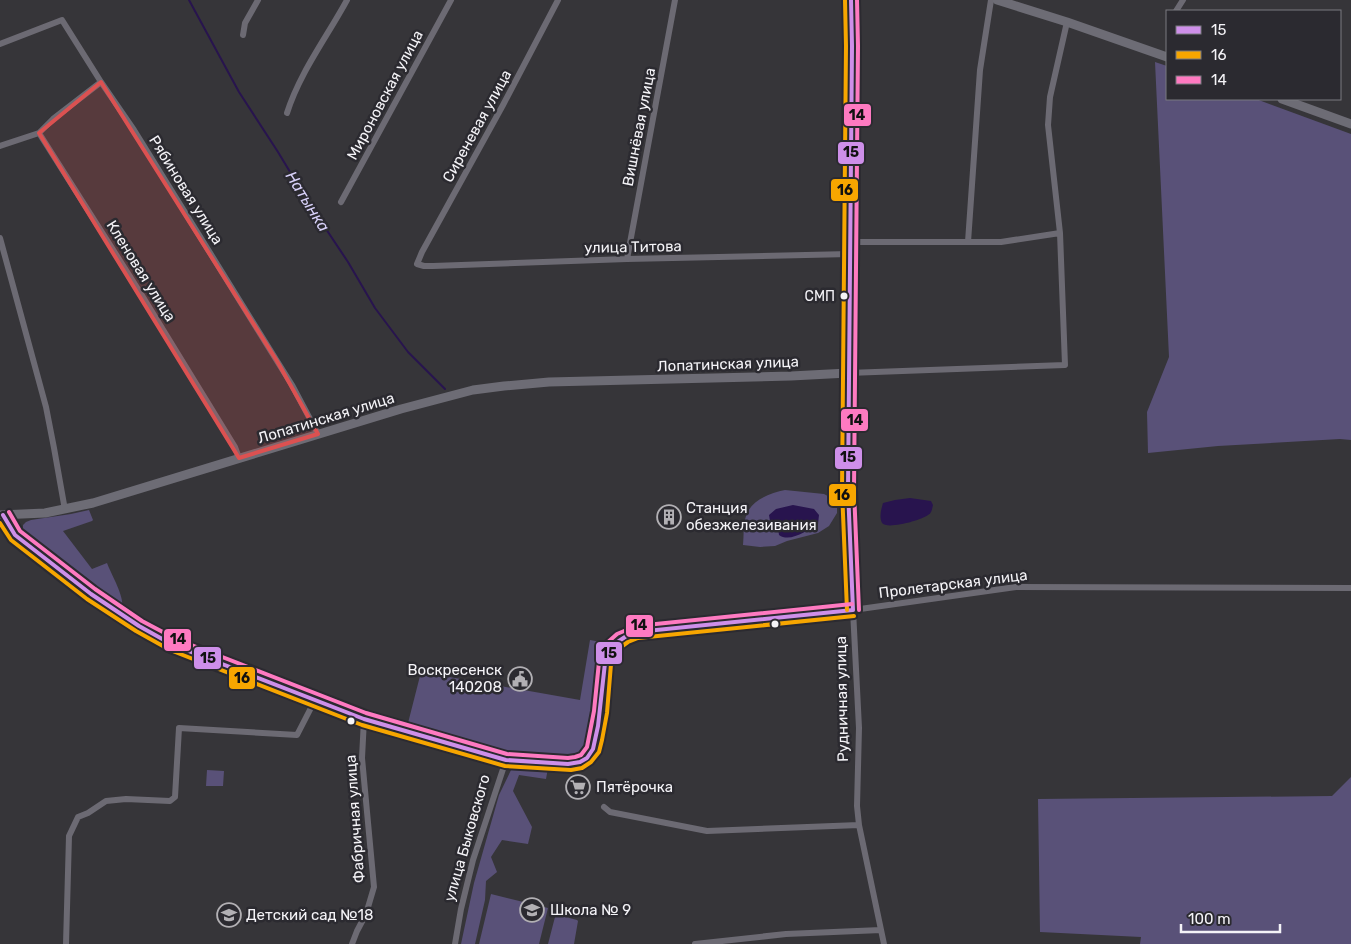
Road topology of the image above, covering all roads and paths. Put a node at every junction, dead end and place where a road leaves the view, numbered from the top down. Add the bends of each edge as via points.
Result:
1 (258, 0) edge
2 (347, 0) edge
3 (451, 0) edge
4 (558, 0) edge
5 (675, 0) edge
6 (850, 0) edge
7 (991, 0) edge
8 (997, 0) edge
9 (1067, 22) junction
10 (243, 35) dead end
11 (0, 44) edge
12 (1166, 57) edge
13 (101, 82) junction
14 (1285, 100) edge
15 (287, 113) dead end
16 (1351, 124) edge
17 (39, 133) junction
18 (0, 146) edge
19 (342, 202) dead end
20 (1060, 233) junction
21 (0, 238) edge
22 (850, 242) junction
23 (968, 242) junction
24 (850, 254) junction
25 (627, 259) junction
26 (417, 264) joint
27 (848, 372) junction
28 (318, 434) junction
29 (239, 458) junction
30 (65, 510) junction
31 (2, 515) edge
32 (1351, 588) edge
33 (853, 610) junction
34 (315, 700) junction
35 (364, 719) junction
36 (506, 760) junction
37 (604, 807) dead end
38 (859, 825) junction
39 (880, 930) junction
40 (66, 944) edge
41 (352, 944) edge
42 (455, 944) edge
43 (695, 944) edge
44 (884, 944) edge

1 - 10 street via 244,23
2 - 15 street via 302,78
3 - 19 street, Мироновская улица
4 - 26 street, Сиреневая улица
5 - 25 street, Вишнёвая улица
6 - 22 main road, Рудничная улица
7 - 23 street via 980,70
8 - 9 main road
9 - 12 main road
9 - 20 street, Лопатинская улица via 1050,97 1048,125
11 - 13 street, Рябиновая улица via 62,20
13 - 17 street
13 - 28 street, Рябиновая улица via 287,377
14 - 16 main road
17 - 18 street
17 - 29 street, Кленовая улица via 143,297
20 - 23 street via 1001,242
20 - 27 street, Лопатинская улица via 1065,365
21 - 30 street via 46,408
22 - 23 street
22 - 24 main road, Рудничная улица
24 - 25 street, улица Титова
24 - 27 main road, Рудничная улица
25 - 26 street, улица Титова
27 - 28 main road, Лопатинская улица via 504,386 454,394
27 - 33 street, Рудничная улица
28 - 29 main road, Лопатинская улица
29 - 30 main road, Лопатинская улица
30 - 31 main road, Лопатинская улица
31 - 34 street, улица Быковского via 15,535 91,594 139,626 173,645
32 - 33 street, Пролетарская улица via 1016,587
33 - 36 street, Пролетарская улица via 637,632 624,636 609,652 605,663 596,741 590,755 577,764
33 - 38 street, Рудничная улица via 859,728
34 - 35 street, улица Быковского
34 - 40 street via 297,735 179,728 175,797 170,801 106,801 78,817 69,836
35 - 36 street, улица Быковского
35 - 41 street, Фабричная улица via 362,758 374,887
36 - 42 street, улица Быковского via 473,860
37 - 38 street via 610,812 707,831
38 - 39 street, Рудничная улица
39 - 43 street via 786,934
39 - 44 street, Рудничная улица

